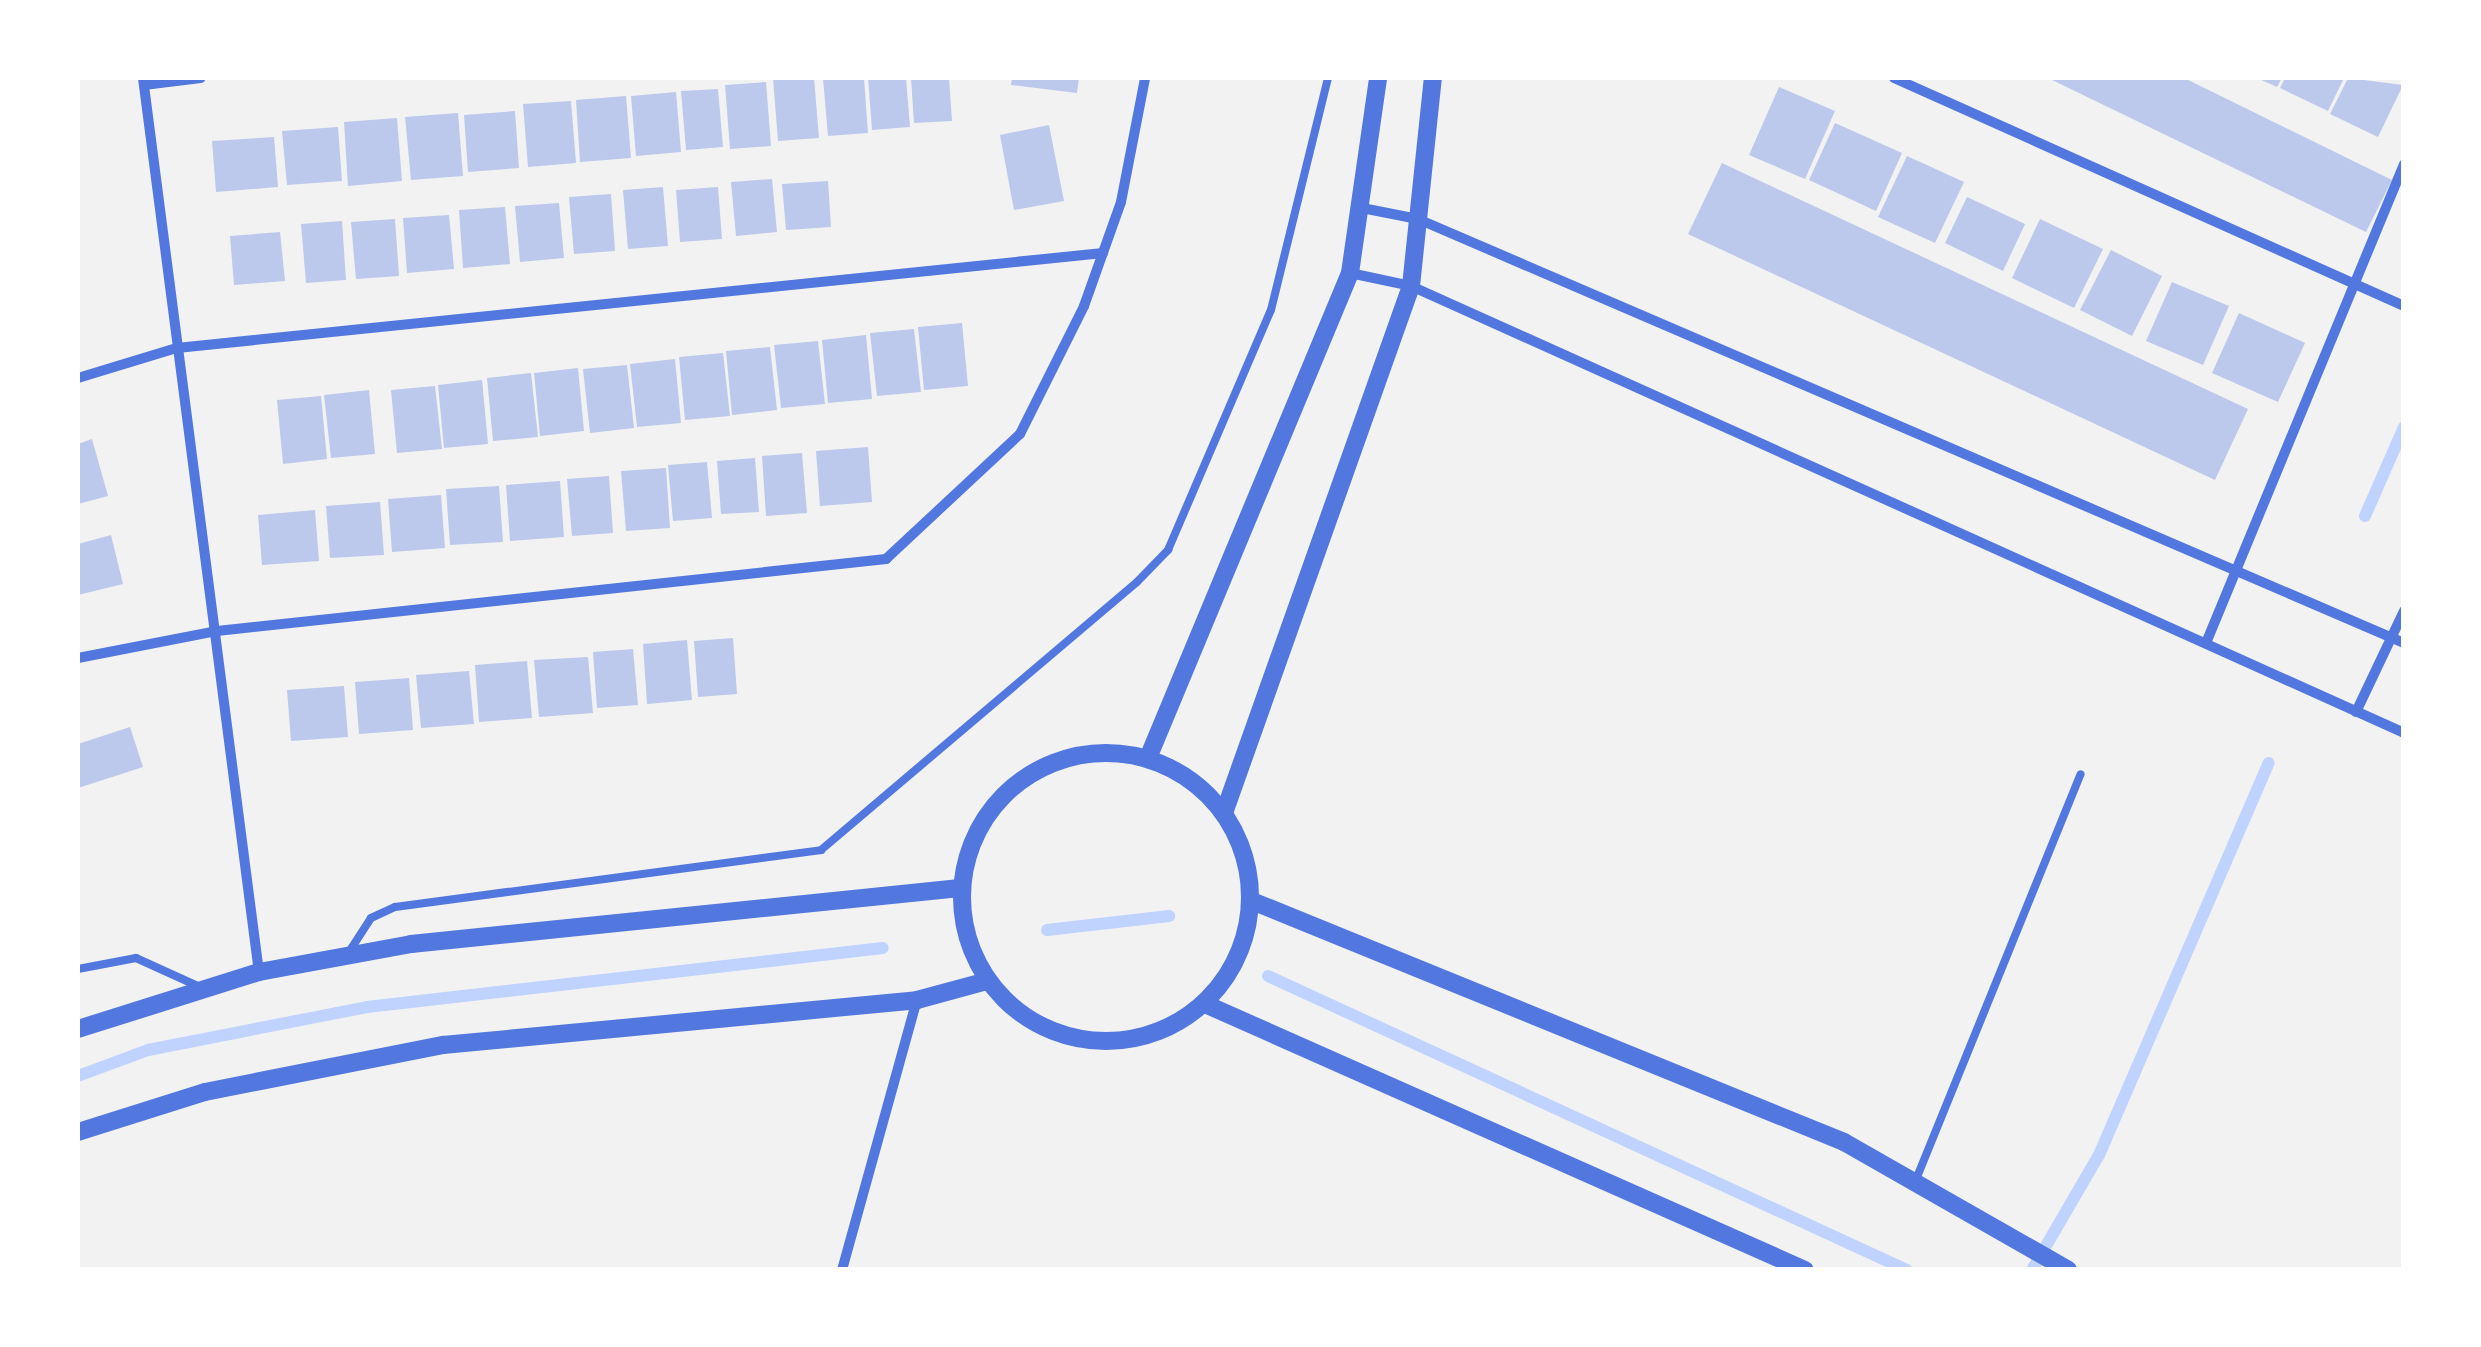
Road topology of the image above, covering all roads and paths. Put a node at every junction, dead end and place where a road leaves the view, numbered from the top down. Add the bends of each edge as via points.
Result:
1 (201, 78) edge
2 (1145, 78) edge
3 (1328, 78) edge
4 (1378, 78) edge
5 (1433, 78) edge
6 (1894, 78) edge
7 (143, 81) edge
8 (2404, 164) edge
9 (1362, 208) junction
10 (1418, 219) junction
11 (1102, 253) junction
12 (1350, 273) junction
13 (1411, 286) junction
14 (2353, 286) junction
15 (2404, 306) edge
16 (177, 348) junction
17 (78, 378) edge
18 (2236, 568) junction
19 (2404, 612) edge
20 (217, 631) junction
21 (2398, 641) edge
22 (2206, 643) junction
23 (78, 658) edge
24 (2356, 712) junction
25 (2404, 733) edge
26 (1148, 758) junction
27 (2081, 774) dead end
28 (1224, 813) junction
29 (960, 888) junction
30 (1252, 901) junction
31 (347, 956) junction
32 (78, 969) edge
33 (259, 972) junction
34 (986, 981) junction
35 (202, 988) junction
36 (917, 1000) junction
37 (1205, 1004) junction
38 (78, 1029) edge
39 (78, 1132) edge
40 (1915, 1182) junction
41 (842, 1270) edge
42 (1805, 1270) edge
43 (2068, 1270) edge

1 - 7 street
2 - 11 street
3 - 31 lane via 1271,310 1174,538 1137,582 821,850 395,907 371,918
4 - 9 street
5 - 10 street
6 - 14 street
7 - 16 street
8 - 14 street
9 - 10 street
9 - 12 street
10 - 13 street
10 - 18 street
11 - 16 street
11 - 20 street via 1020,434 886,559
12 - 13 street
12 - 26 street
13 - 22 street
13 - 28 street
14 - 15 street
14 - 18 street
16 - 17 street
16 - 20 street
18 - 21 street
18 - 22 street
19 - 21 street
20 - 23 street
20 - 33 street
21 - 24 street
22 - 24 street
24 - 25 street
26 - 28 street via 1190,779
26 - 29 street via 1062,759 1022,778 990,808
27 - 40 lane
28 - 30 street via 1246,854
29 - 31 street
29 - 34 street via 965,936
30 - 37 street via 1246,939
30 - 40 street via 1640,1053
31 - 33 street
32 - 35 lane via 136,958
33 - 35 street
34 - 36 street
34 - 37 street via 1021,1016 1066,1037 1115,1042 1164,1031
35 - 38 street
36 - 39 street via 443,1045 205,1092
36 - 41 street
37 - 42 street
40 - 43 street

